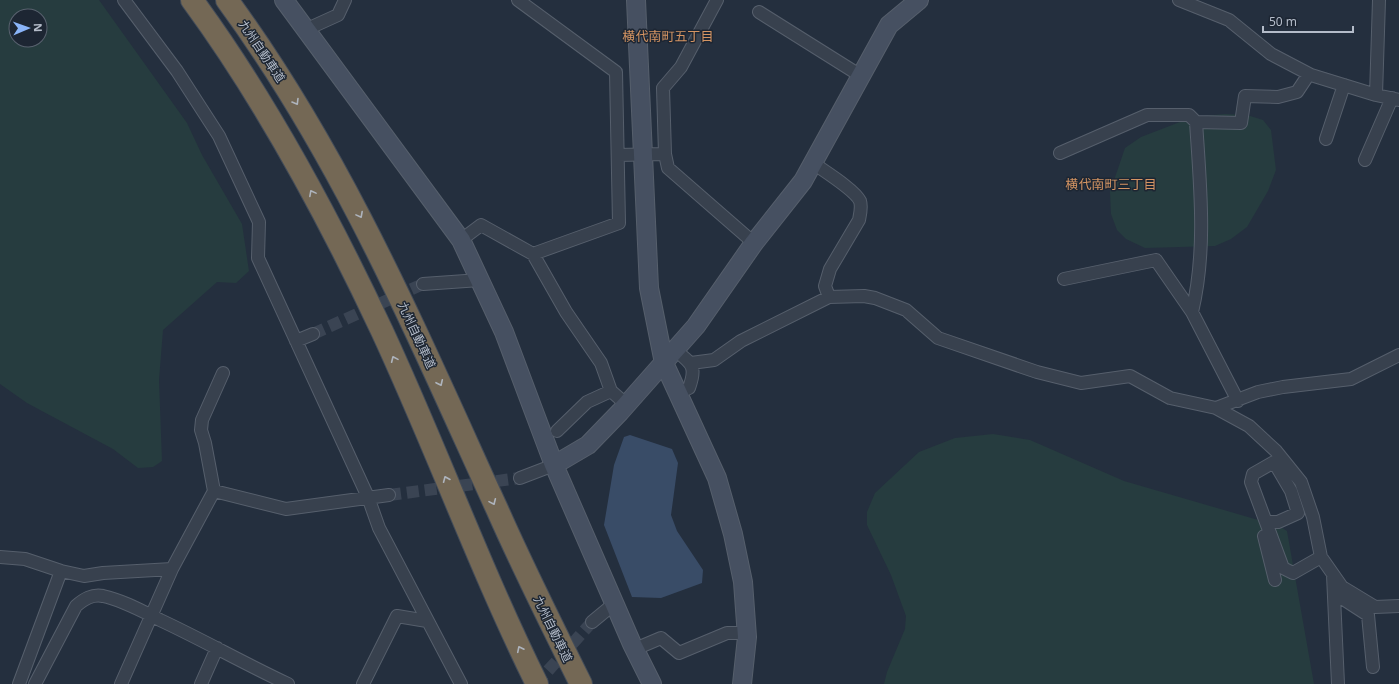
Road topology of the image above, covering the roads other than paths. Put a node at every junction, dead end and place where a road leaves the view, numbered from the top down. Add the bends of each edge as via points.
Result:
1 (124, 0) edge
2 (180, 0) edge
3 (192, 0) edge
4 (227, 0) edge
5 (284, 0) edge
6 (345, 0) edge
7 (518, 0) edge
8 (636, 0) edge
9 (717, 0) edge
10 (919, 0) edge
11 (1179, 0) edge
12 (1379, 0) edge
13 (758, 12) dead end
14 (305, 30) junction
15 (1309, 74) junction
16 (861, 76) junction
17 (1344, 85) junction
18 (1376, 95) junction
19 (1395, 99) edge
20 (1196, 122) junction
21 (1326, 139) dead end
22 (1060, 153) dead end
23 (642, 154) junction
24 (665, 154) junction
25 (618, 155) junction
26 (293, 158) junction
27 (1365, 160) dead end
28 (813, 163) junction
29 (461, 240) junction
30 (754, 243) junction
31 (533, 254) junction
32 (1064, 278) dead end
33 (480, 280) junction
34 (423, 284) tunnel mouth
35 (829, 297) junction
36 (1192, 312) junction
37 (313, 334) tunnel mouth
38 (296, 341) junction
39 (675, 350) junction
40 (1399, 355) edge
41 (664, 363) junction
42 (691, 363) junction
43 (223, 373) dead end
44 (611, 391) junction
45 (678, 394) junction
46 (1238, 401) junction
47 (627, 405) junction
48 (1216, 408) junction
49 (557, 432) dead end
50 (554, 465) junction
51 (520, 478) tunnel mouth
52 (214, 491) junction
53 (389, 495) tunnel mouth
54 (368, 497) junction
55 (1268, 526) junction
56 (0, 557) edge
57 (1321, 557) junction
58 (172, 569) junction
59 (61, 571) junction
60 (1333, 575) junction
61 (1275, 580) dead end
62 (1334, 592) junction
63 (615, 603) junction
64 (1399, 606) edge
65 (152, 616) junction
66 (427, 621) junction
67 (592, 622) tunnel mouth
68 (747, 633) junction
69 (217, 648) junction
70 (635, 649) junction
71 (1373, 667) dead end
72 (19, 684) edge
73 (35, 684) edge
74 (121, 684) edge
75 (201, 684) edge
76 (287, 684) edge
77 (363, 684) edge
78 (461, 684) edge
79 (538, 684) edge
80 (581, 684) edge
81 (652, 684) edge
82 (742, 684) edge
83 (1338, 684) edge

1 - 38 street via 177,71 220,136 259,222 258,258
2 - 26 highway
3 - 26 highway via 214,30
4 -> 80 highway, 九州自動車道 via 286,85 369,232
5 - 14 street
6 - 14 street via 338,15
7 - 25 street via 616,72
8 - 23 street
9 - 24 street via 681,67 663,88
10 - 16 street via 889,25
11 - 15 street via 1229,20 1271,54
12 - 18 street
13 - 16 street
14 - 29 street
15 - 17 street
15 - 20 street via 1297,92 1278,97 1245,96 1241,123
16 - 28 street
17 - 18 street
17 - 21 street
18 - 19 street
19 - 27 street
20 - 22 street via 1189,115 1147,115
20 - 36 street via 1201,206 1198,288
23 - 24 street
23 - 25 street
23 - 41 street via 649,288
24 - 30 street via 668,168
25 - 31 street via 620,223
79 -> 26 highway via 518,645 382,331
28 - 30 street via 803,181
28 - 35 street via 860,201 859,220 830,269 825,286
29 - 31 street via 481,225
29 - 33 street
30 - 39 street via 696,326
31 - 44 street via 566,312 601,363
32 - 36 street via 1156,260
33 - 34 street
33 - 50 street via 504,332
35 - 42 street via 741,341 714,360
35 - 48 street via 875,298 906,310 938,338 1037,372 1081,383 1130,376 1170,398
36 - 46 street
37 - 38 street
38 - 54 street
39 - 41 street
39 - 42 street
40 - 46 street via 1351,379 1283,387 1258,392
41 - 45 street
41 - 47 street
42 - 45 street via 694,374 689,388
43 - 52 street via 202,420 201,430
44 - 47 street
44 - 49 street via 587,402
45 - 68 street via 717,478 731,527 742,582
46 - 48 street
47 - 50 street via 588,445
48 - 57 street via 1249,426 1276,451 1301,482 1313,517
50 - 51 street
50 - 63 street
52 - 54 street via 286,509
52 - 58 street
53 - 54 street
54 - 66 street via 379,528
55 - 55 street via 1251,482 1253,474 1274,462 1291,491 1298,513
55 - 57 street via 1283,568 1293,572
55 - 61 street via 1264,534
56 - 59 street via 25,559
57 - 60 street
58 - 59 street via 84,576
58 - 65 street
59 - 72 street
60 - 62 street
60 - 64 street via 1342,587 1376,607
62 - 71 street via 1368,615
62 - 83 street
63 - 67 street
63 - 70 street
65 - 69 street
65 - 73 street via 102,596 83,599 70,615
65 - 74 street
66 - 77 street via 396,616
66 - 78 street
68 - 70 street via 727,633 679,653 661,638
68 - 82 street
69 - 75 street
69 - 76 street
70 - 81 street

